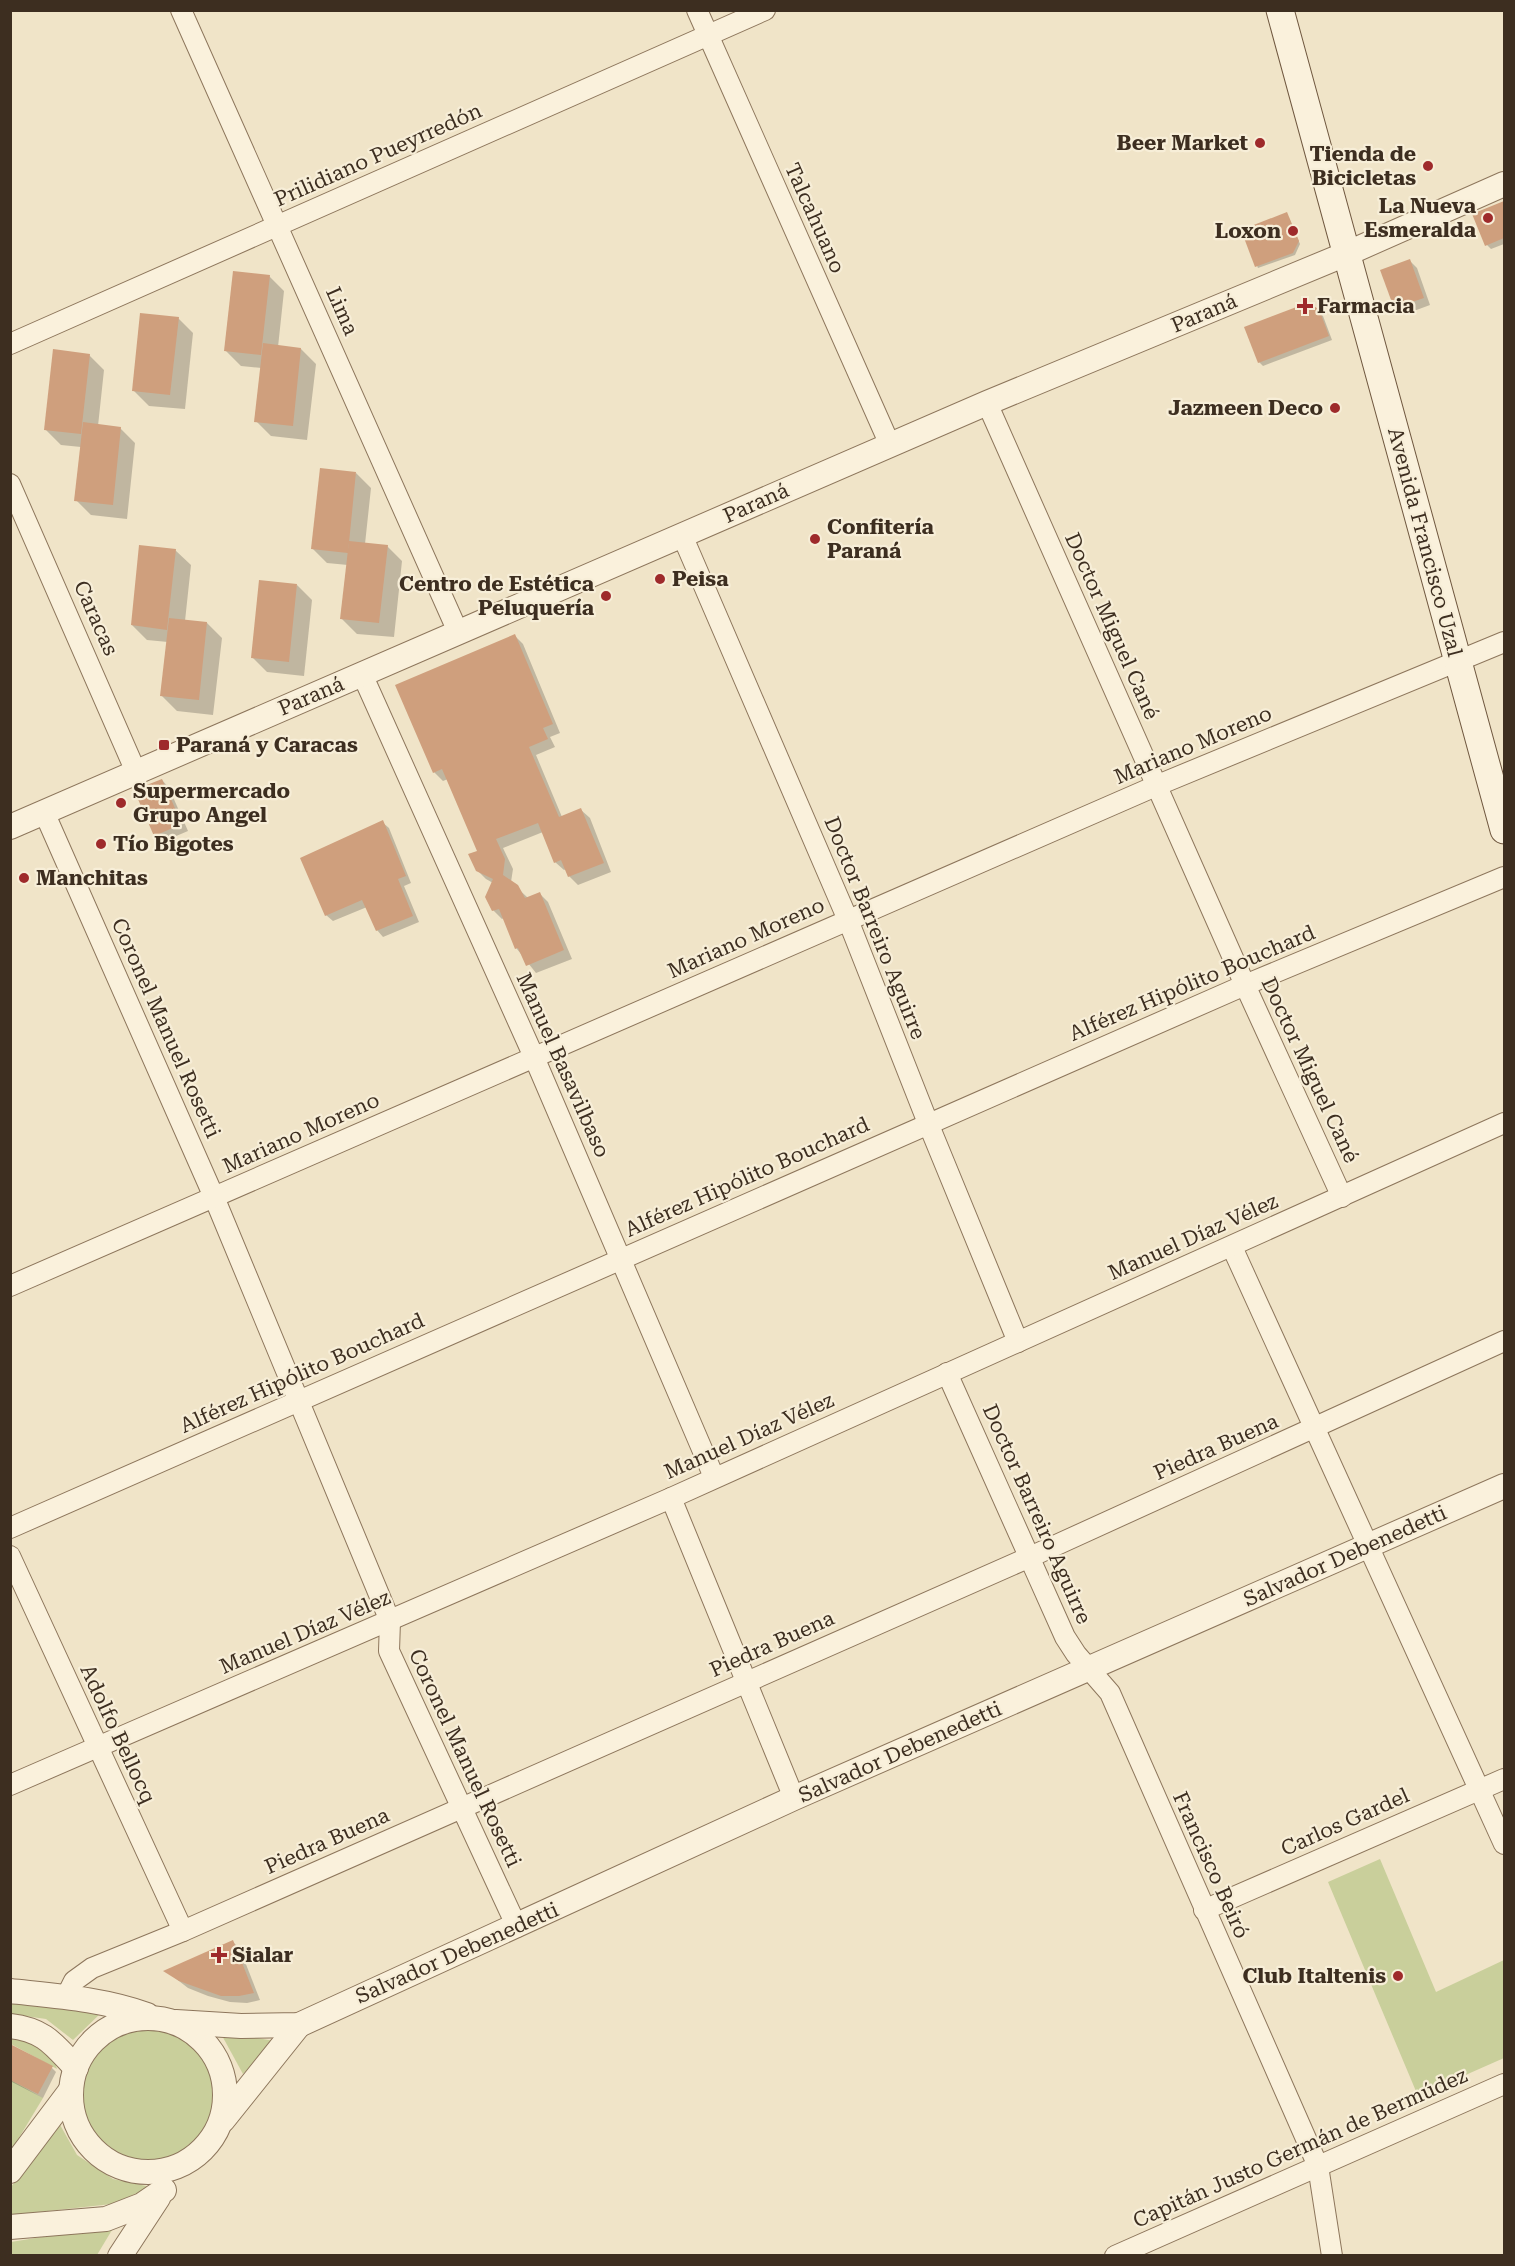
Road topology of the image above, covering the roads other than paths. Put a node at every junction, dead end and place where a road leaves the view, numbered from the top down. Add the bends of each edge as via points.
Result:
1 (181, 10) edge
2 (697, 10) edge
3 (765, 10) edge
4 (1280, 10) edge
5 (708, 36) junction
6 (1504, 184) edge
7 (278, 226) junction
8 (1346, 254) junction
9 (10, 344) edge
10 (987, 403) junction
11 (890, 445) junction
12 (10, 484) edge
13 (682, 535) junction
14 (458, 632) junction
15 (1504, 642) edge
16 (1458, 662) junction
17 (362, 674) junction
18 (136, 772) junction
19 (1158, 785) junction
20 (44, 812) junction
21 (10, 827) edge
22 (1504, 830) edge
23 (1504, 877) edge
24 (848, 920) junction
25 (1245, 985) junction
26 (534, 1057) junction
27 (928, 1123) junction
28 (1504, 1124) edge
29 (214, 1197) junction
30 (1342, 1197) junction
31 (1232, 1247) junction
32 (620, 1259) junction
33 (10, 1286) edge
34 (1504, 1341) edge
35 (1018, 1342) junction
36 (947, 1373) junction
37 (298, 1401) junction
38 (1315, 1428) junction
39 (714, 1477) junction
40 (1504, 1486) edge
41 (671, 1498) junction
42 (10, 1528) edge
43 (1368, 1546) junction
44 (10, 1556) edge
45 (1030, 1557) junction
46 (390, 1621) junction
47 (1090, 1669) junction
48 (746, 1682) junction
49 (96, 1747) junction
50 (1504, 1779) edge
51 (10, 1785) edge
52 (1480, 1790) junction
53 (794, 1798) junction
54 (462, 1808) junction
55 (1504, 1844) edge
56 (1204, 1910) junction
57 (517, 1927) junction
58 (183, 1931) junction
59 (10, 1991) edge
60 (66, 1997) junction
61 (164, 2020) junction
62 (299, 2025) junction
63 (10, 2026) edge
64 (73, 2079) junction
65 (1504, 2084) edge
66 (221, 2122) junction
67 (183, 2164) junction
68 (1318, 2166) junction
69 (10, 2171) edge
70 (164, 2190) junction
71 (10, 2227) edge
72 (120, 2256) edge
73 (1115, 2256) edge
74 (1332, 2256) edge

1 - 7 street, Lima
2 - 5 street, Talcahuano
3 - 5 street, Prilidiano Pueyrredón
4 - 8 main road, Avenida Francisco Uzal
5 - 7 street, Prilidiano Pueyrredón
5 - 11 street, Talcahuano
6 - 8 street, Paraná
7 - 9 street, Prilidiano Pueyrredón
7 - 14 street, Lima
8 - 10 street, Paraná
8 - 16 main road, Avenida Francisco Uzal
10 - 11 street, Paraná
10 - 19 street, Doctor Miguel Cané
11 - 13 street, Paraná
12 - 18 street, Caracas
13 - 14 street, Paraná
13 - 24 street, Doctor Barreiro Aguirre
14 - 17 street, Paraná
15 - 16 street, Mariano Moreno
16 - 19 street, Mariano Moreno
16 - 22 main road, Avenida Francisco Uzal
17 - 18 street, Paraná
17 - 26 street, Manuel Basavilbaso
18 - 20 street, Paraná
19 - 24 street, Mariano Moreno
19 - 25 street, Doctor Miguel Cané
20 - 21 street, Paraná
20 - 29 street, Coronel Manuel Rosetti
23 - 25 street, Alférez Hipólito Bouchard
24 - 26 street, Mariano Moreno
24 - 27 street, Doctor Barreiro Aguirre
25 - 27 street, Alférez Hipólito Bouchard
25 - 30 street, Doctor Miguel Cané
26 - 29 street, Mariano Moreno
26 - 32 street, Manuel Basavilbaso
27 - 32 street, Alférez Hipólito Bouchard
27 - 35 street, Doctor Barreiro Aguirre
28 - 30 street, Manuel Díaz Vélez
29 - 33 street, Mariano Moreno
29 - 37 street, Coronel Manuel Rosetti
30 - 31 street, Manuel Díaz Vélez
31 - 35 street, Manuel Díaz Vélez
31 - 38 street
32 - 37 street, Alférez Hipólito Bouchard
32 - 39 street, Manuel Basavilbaso
34 - 38 street, Piedra Buena
35 - 36 street, Manuel Díaz Vélez
36 - 39 street, Manuel Díaz Vélez
36 - 45 street, Doctor Barreiro Aguirre
37 - 42 street, Alférez Hipólito Bouchard
37 - 46 street, Coronel Manuel Rosetti
38 - 43 street
38 - 45 street, Piedra Buena
39 - 41 street, Manuel Díaz Vélez
40 - 43 street, Salvador Debenedetti
41 - 46 street, Manuel Díaz Vélez
41 - 48 street
43 - 47 street, Salvador Debenedetti
43 - 52 street
44 - 49 street, Adolfo Bellocq
45 - 47 street, Doctor Barreiro Aguirre via 1065,1637
45 - 48 street, Piedra Buena
46 - 49 street, Manuel Díaz Vélez
46 - 54 street, Coronel Manuel Rosetti via 389,1651
47 - 53 street, Salvador Debenedetti
47 - 56 street, Francisco Beiró via 1110,1693
48 - 53 street
48 - 54 street, Piedra Buena
49 - 51 street, Manuel Díaz Vélez
49 - 58 street, Adolfo Bellocq
50 - 52 street, Carlos Gardel
52 - 55 street
52 - 56 street, Carlos Gardel
53 - 57 street, Salvador Debenedetti
54 - 57 street, Coronel Manuel Rosetti
54 - 58 street, Piedra Buena
56 - 68 street, Francisco Beiró
57 - 62 street, Salvador Debenedetti
58 - 60 street, Piedra Buena via 92,1968 74,1981
59 - 60 street
60 - 61 street
61 - 62 street, Salvador Debenedetti via 241,2026
61 - 64 street via 128,2021 106,2030 83,2054
61 - 66 street via 197,2034 213,2052 223,2074 226,2098
62 - 66 street, Salvador Debenedetti
63 - 64 street via 49,2039
64 - 67 street via 72,2108 77,2125 98,2154 130,2170 166,2170
64 - 69 street
65 - 68 street, Capitán Justo Germán de Bermúdez
66 - 67 street via 212,2139
67 - 70 street
68 - 73 street, Capitán Justo Germán de Bermúdez
68 - 74 street, Francisco Beiró
70 - 71 street via 142,2205 106,2219
70 - 72 street

